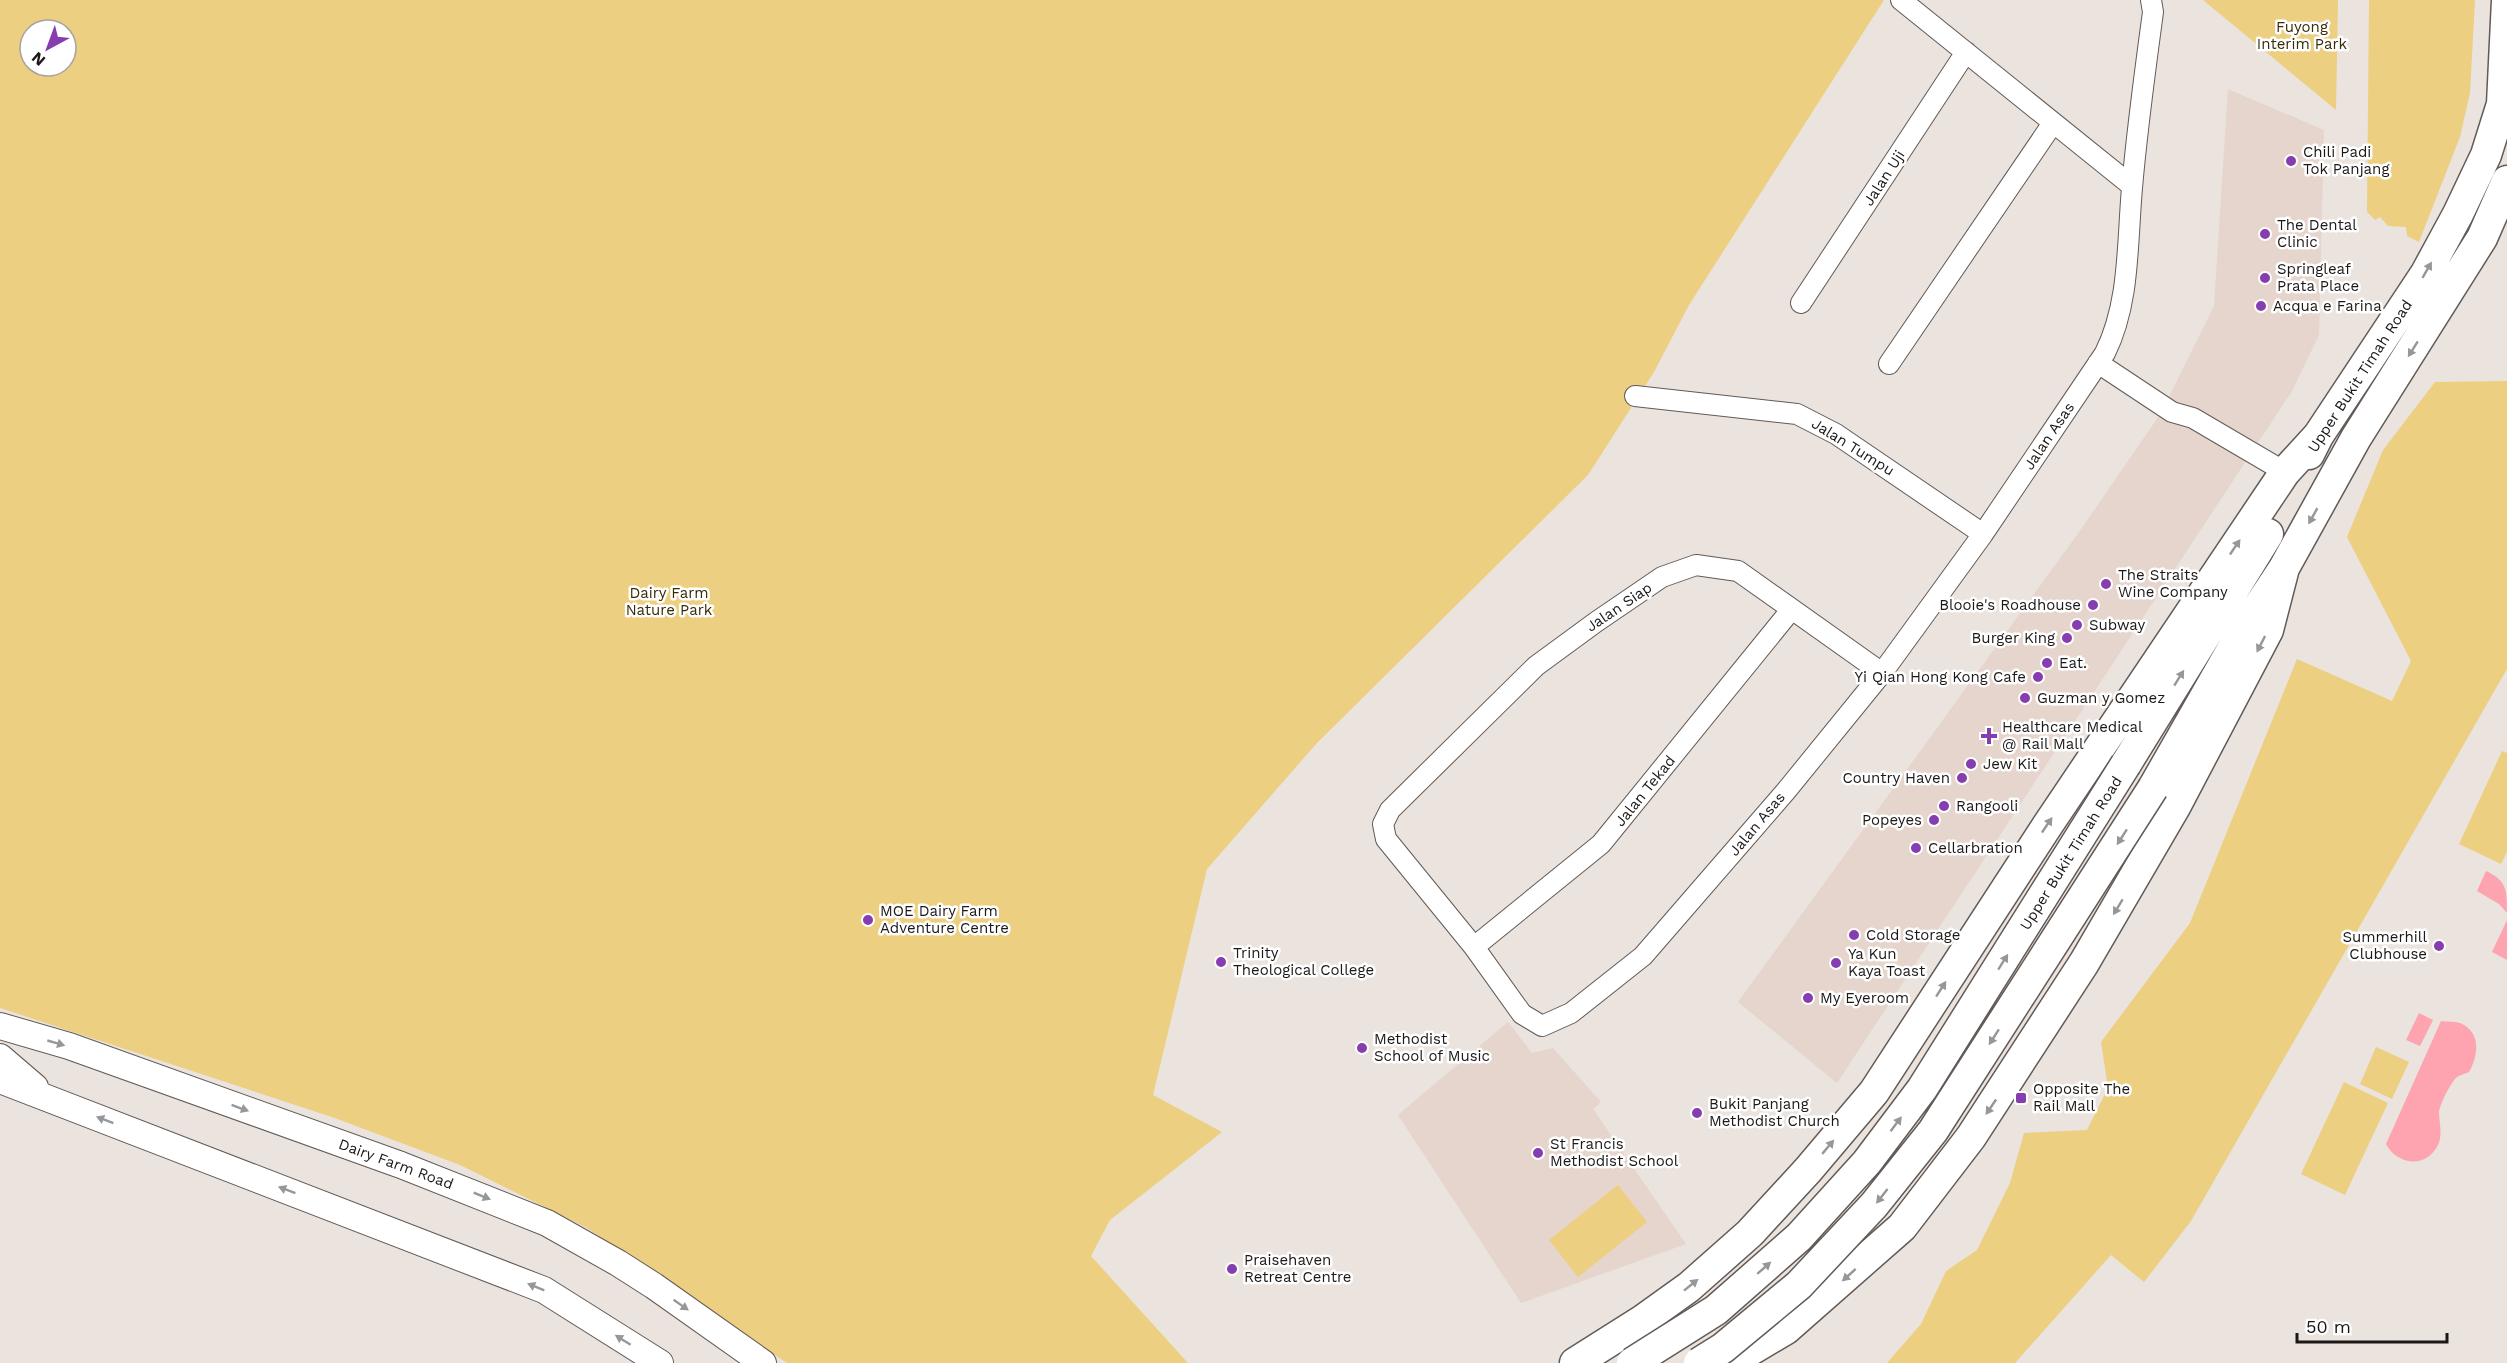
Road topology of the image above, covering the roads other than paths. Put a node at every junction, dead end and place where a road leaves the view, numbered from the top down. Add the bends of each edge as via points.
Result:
1 (1901, 0) edge
2 (2151, 0) edge
3 (2507, 0) edge
4 (1966, 52) junction
5 (2053, 123) junction
6 (2507, 181) edge
7 (2132, 186) junction
8 (1801, 303) dead end
9 (2101, 358) junction
10 (1889, 364) dead end
11 (1635, 396) dead end
12 (2318, 436) junction
13 (2285, 472) junction
14 (1983, 534) junction
15 (2284, 568) junction
16 (1791, 610) junction
17 (1882, 673) junction
18 (1390, 810) joint
19 (1474, 947) junction
20 (2, 1028) edge
21 (0, 1057) edge
22 (0, 1080) edge
23 (49, 1099) junction
24 (1643, 1320) junction
25 (660, 1363) edge
26 (763, 1363) edge
27 (1575, 1363) edge
28 (1622, 1363) edge
29 (1632, 1363) edge
30 (1699, 1363) edge
31 (1729, 1363) edge

1 - 4 street
2 - 7 street, Jalan Asas via 2153,12
12 -> 3 highway, Upper Bukit Timah Road via 2426,273 2486,154 2502,104
4 - 5 street
4 - 8 street, Jalan Uji
5 - 7 street
5 - 10 street
6 -> 15 highway, Upper Bukit Timah Road via 2482,238 2356,438
7 - 9 street, Jalan Asas via 2122,305 2116,331
9 - 13 street via 2172,412 2193,418
9 - 14 street, Jalan Asas
11 - 14 street, Jalan Tumpu via 1797,414 1836,434
12 - 13 highway
29 -> 12 highway, Upper Bukit Timah Road, bridge via 1716,1310 1799,1237 1867,1162 1922,1089 2276,520
24 -> 13 highway via 1689,1287 1750,1233 1874,1092
14 - 17 street, Jalan Asas
15 -> 30 highway, Upper Bukit Timah Road, bridge via 2245,627 2153,788 1933,1131 1845,1239 1799,1285
15 -> 31 highway via 2268,630 2175,807 2084,963 1971,1137 1902,1227 1786,1329
16 - 17 street, Jalan Siap
16 - 18 street, Jalan Siap via 1738,571 1696,566 1662,577 1536,666
16 - 19 street, Jalan Tekad via 1601,844
17 - 19 street, Jalan Asas via 1643,956 1571,1013 1542,1026 1522,1014
18 - 19 street, Jalan Asas via 1383,824 1386,839
20 -> 26 main road, Dairy Farm Road via 69,1046 401,1165 547,1223 636,1275
21 - 23 main road
22 - 23 main road
25 -> 23 main road via 544,1290
24 - 27 highway
24 - 28 street via 1624,1349

